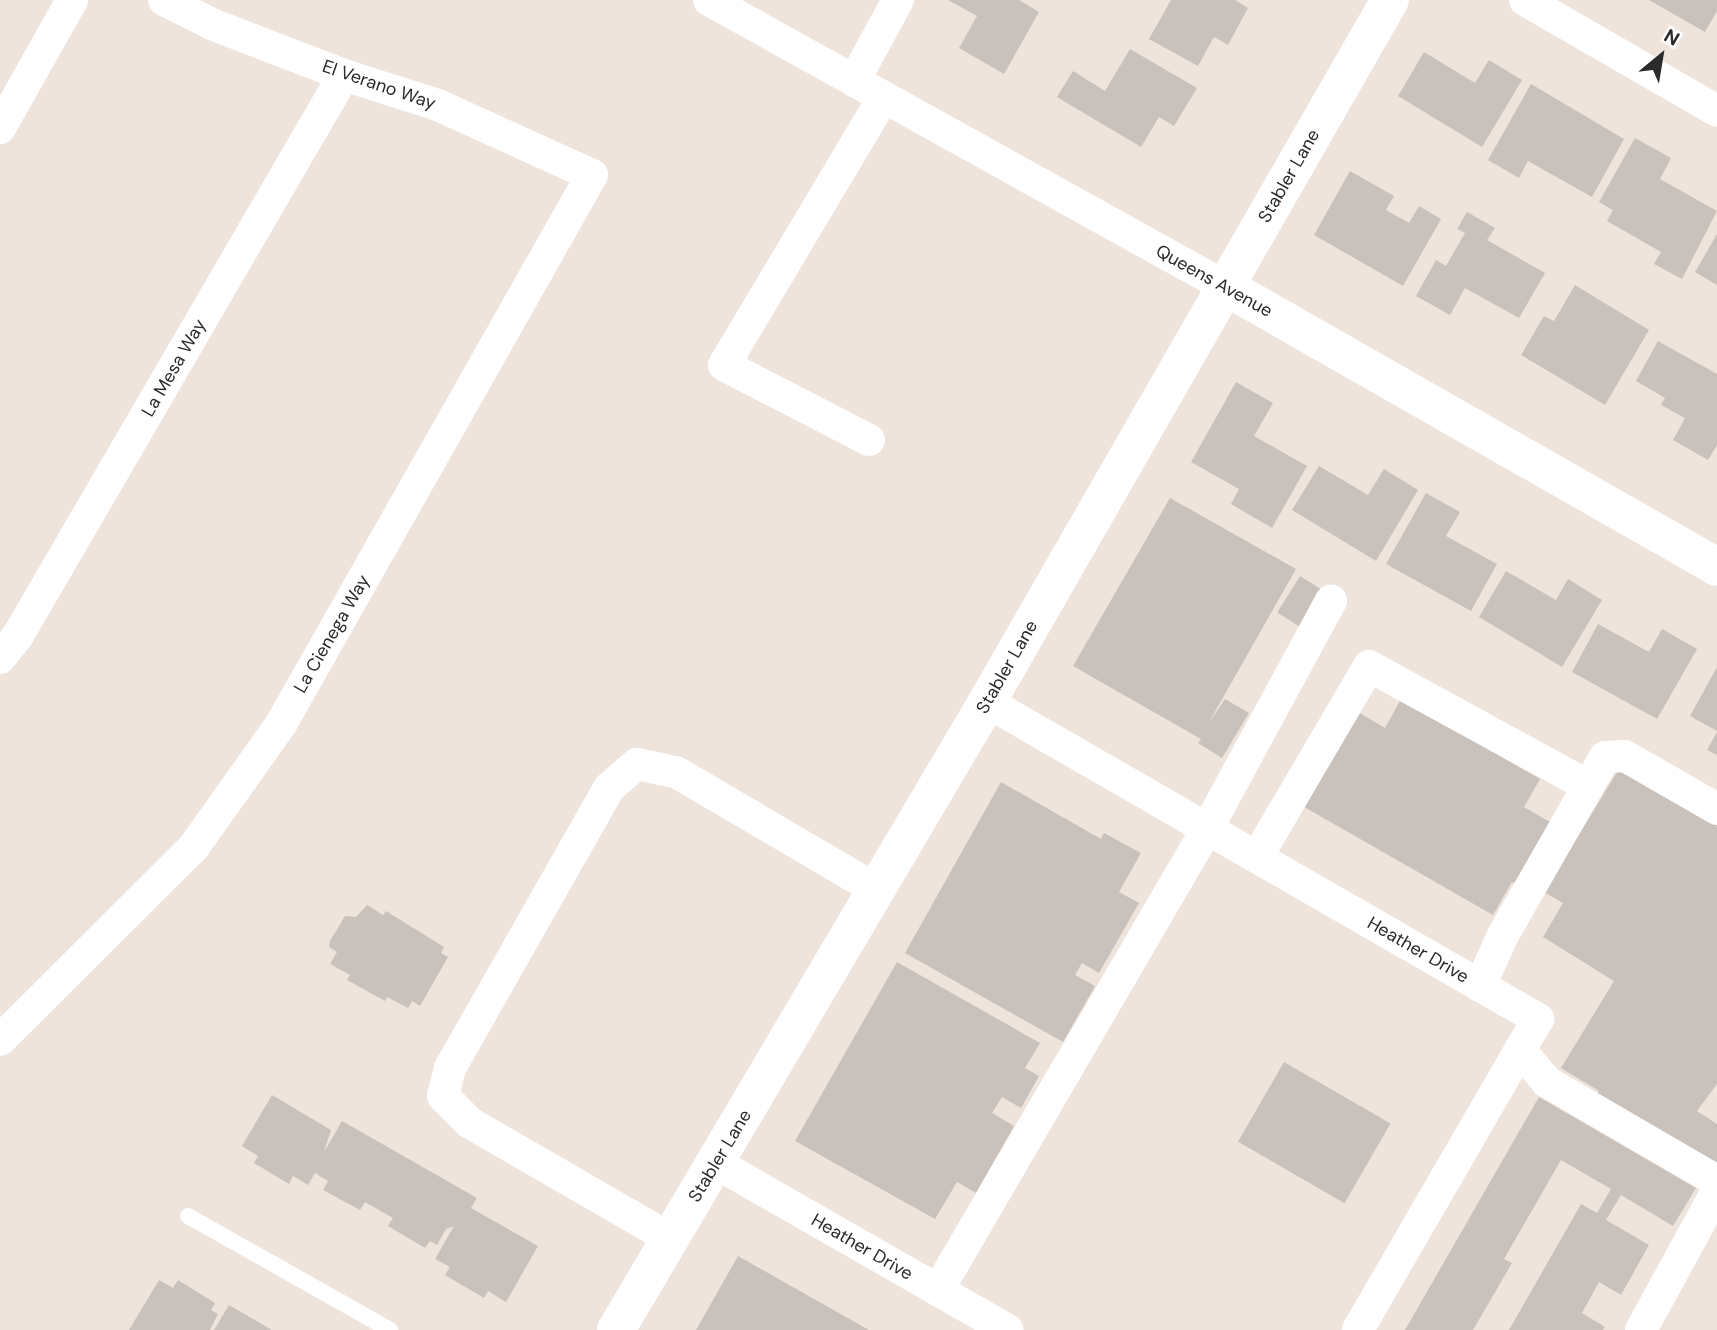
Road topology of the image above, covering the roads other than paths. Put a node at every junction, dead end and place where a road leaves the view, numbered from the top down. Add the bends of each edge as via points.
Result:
1 (72, 0) edge
2 (164, 0) edge
3 (709, 0) edge
4 (898, 0) edge
5 (1390, 0) edge
6 (1525, 0) edge
7 (344, 75) junction
8 (854, 81) junction
9 (884, 97) junction
10 (1717, 111) edge
11 (0, 128) edge
12 (592, 175) joint
13 (1226, 287) junction
14 (869, 440) dead end
15 (1717, 567) edge
16 (1331, 601) dead end
17 (0, 658) edge
18 (987, 702) junction
19 (1588, 786) junction
20 (1717, 809) edge
21 (1207, 829) junction
22 (1257, 857) junction
23 (877, 890) junction
24 (1480, 986) junction
25 (0, 1040) edge
26 (1520, 1050) junction
27 (716, 1163) junction
28 (1717, 1181) edge
29 (1717, 1191) edge
30 (188, 1216) dead end
31 (671, 1239) junction
32 (938, 1290) junction
33 (994, 1327) edge
34 (390, 1330) edge
35 (616, 1330) edge
36 (1358, 1330) edge
37 (1641, 1330) edge

1 - 11 street
2 - 7 street, El Verano Way via 214,25
3 - 8 street, Queens Avenue
4 - 8 street
5 - 13 street, Stabler Lane
6 - 10 street
7 - 12 street, El Verano Way via 438,105
7 - 17 street, La Mesa Way via 17,637
8 - 9 street, Queens Avenue
9 - 13 street, Queens Avenue
9 - 14 street via 724,365
12 - 25 street, La Cienega Way via 281,724 193,848
13 - 15 street, Queens Avenue
13 - 18 street, Stabler Lane
16 - 21 street
18 - 21 street, Heather Drive
18 - 23 street, Stabler Lane
19 - 20 street via 1605,757 1625,755
19 - 22 street via 1369,666
19 - 24 street via 1503,935
21 - 22 street, Heather Drive
21 - 32 street
22 - 24 street, Heather Drive
23 - 27 street, Stabler Lane
23 - 31 street via 676,772 637,764 609,788 450,1068 443,1096 470,1123
24 - 26 street, Heather Drive via 1538,1019
26 - 28 street via 1547,1082
26 - 36 street, Heather Drive
27 - 31 street, Stabler Lane
27 - 32 street, Heather Drive
29 - 37 street
30 - 34 lane
31 - 35 street, Stabler Lane
32 - 33 street, Heather Drive

